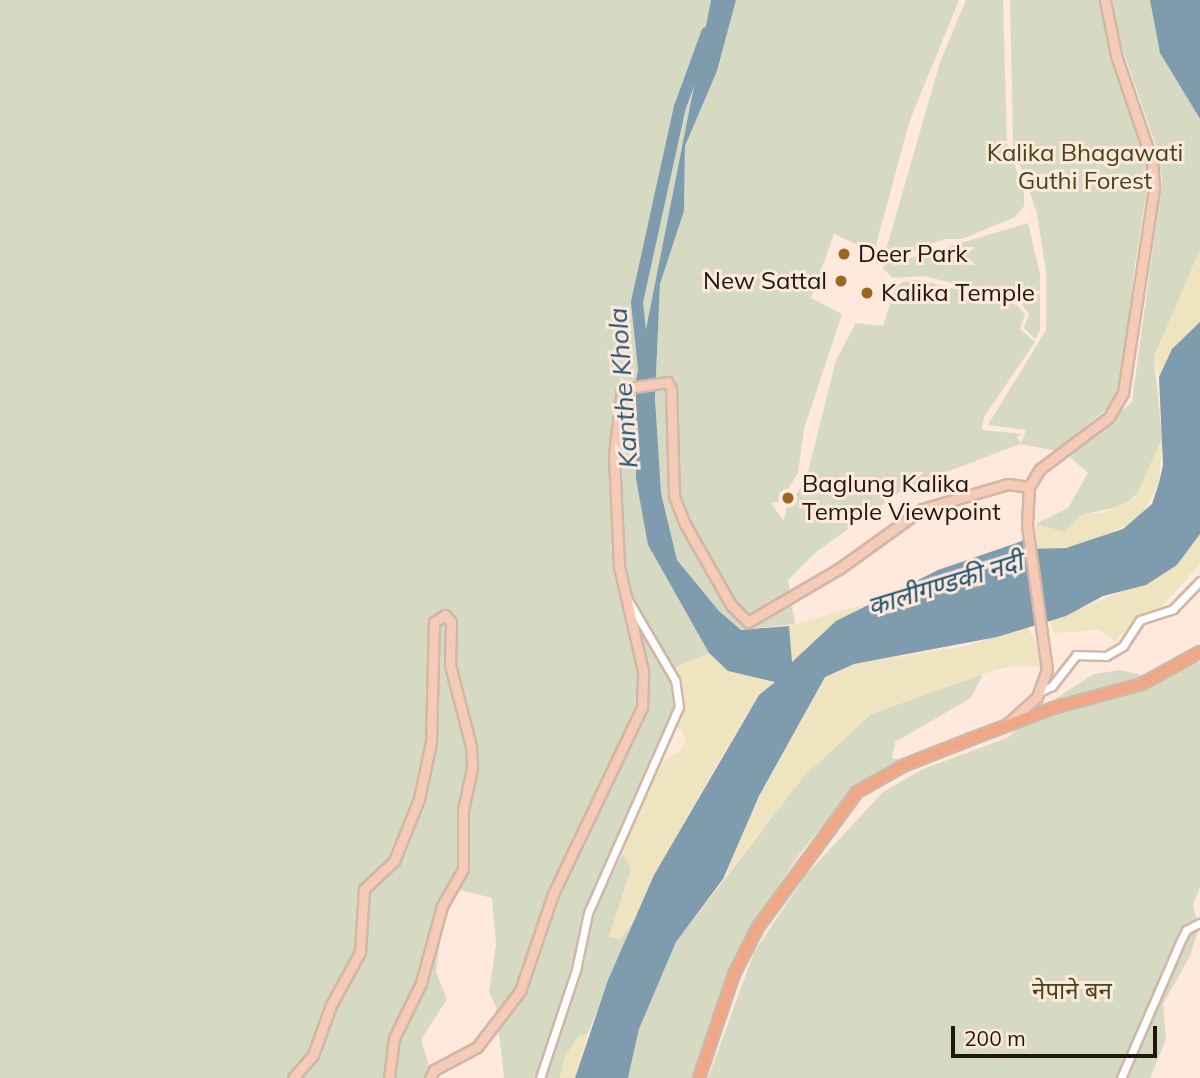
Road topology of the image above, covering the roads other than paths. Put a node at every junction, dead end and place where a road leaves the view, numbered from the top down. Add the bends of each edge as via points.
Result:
1 (1105, 0) edge
2 (1029, 487) junction
3 (1200, 581) edge
4 (626, 596) junction
5 (1200, 652) edge
6 (1039, 692) junction
7 (1004, 727) junction
8 (1200, 923) edge
9 (293, 1078) edge
10 (389, 1078) edge
11 (430, 1078) edge
12 (540, 1078) edge
13 (699, 1078) edge
14 (1121, 1078) edge

1 - 2 main road via 1116,55 1154,173 1127,380 1109,417 1040,469
2 - 4 main road via 1008,484 922,509 840,568 748,622 731,605 674,496 673,397 667,382 627,385 619,400 614,476 619,566
2 - 6 main road via 1027,525 1046,644 1046,670
3 - 6 street via 1173,609 1140,620 1123,646 1106,656 1076,655 1052,686
4 - 11 main road via 643,671 642,707 634,731 553,894 520,991 477,1047 434,1070
4 - 12 street via 664,656 680,693 679,707 588,913 576,970
5 - 7 highway via 1142,684
6 - 7 main road
7 - 13 highway via 905,765 857,792 758,927 734,974
8 - 14 street via 1186,930
9 - 10 main road via 313,1055 331,1005 360,952 364,889 394,861 419,799 431,741 434,622 440,614 451,622 448,654 471,746 462,827 464,860 459,879 442,906 408,1016 394,1038

